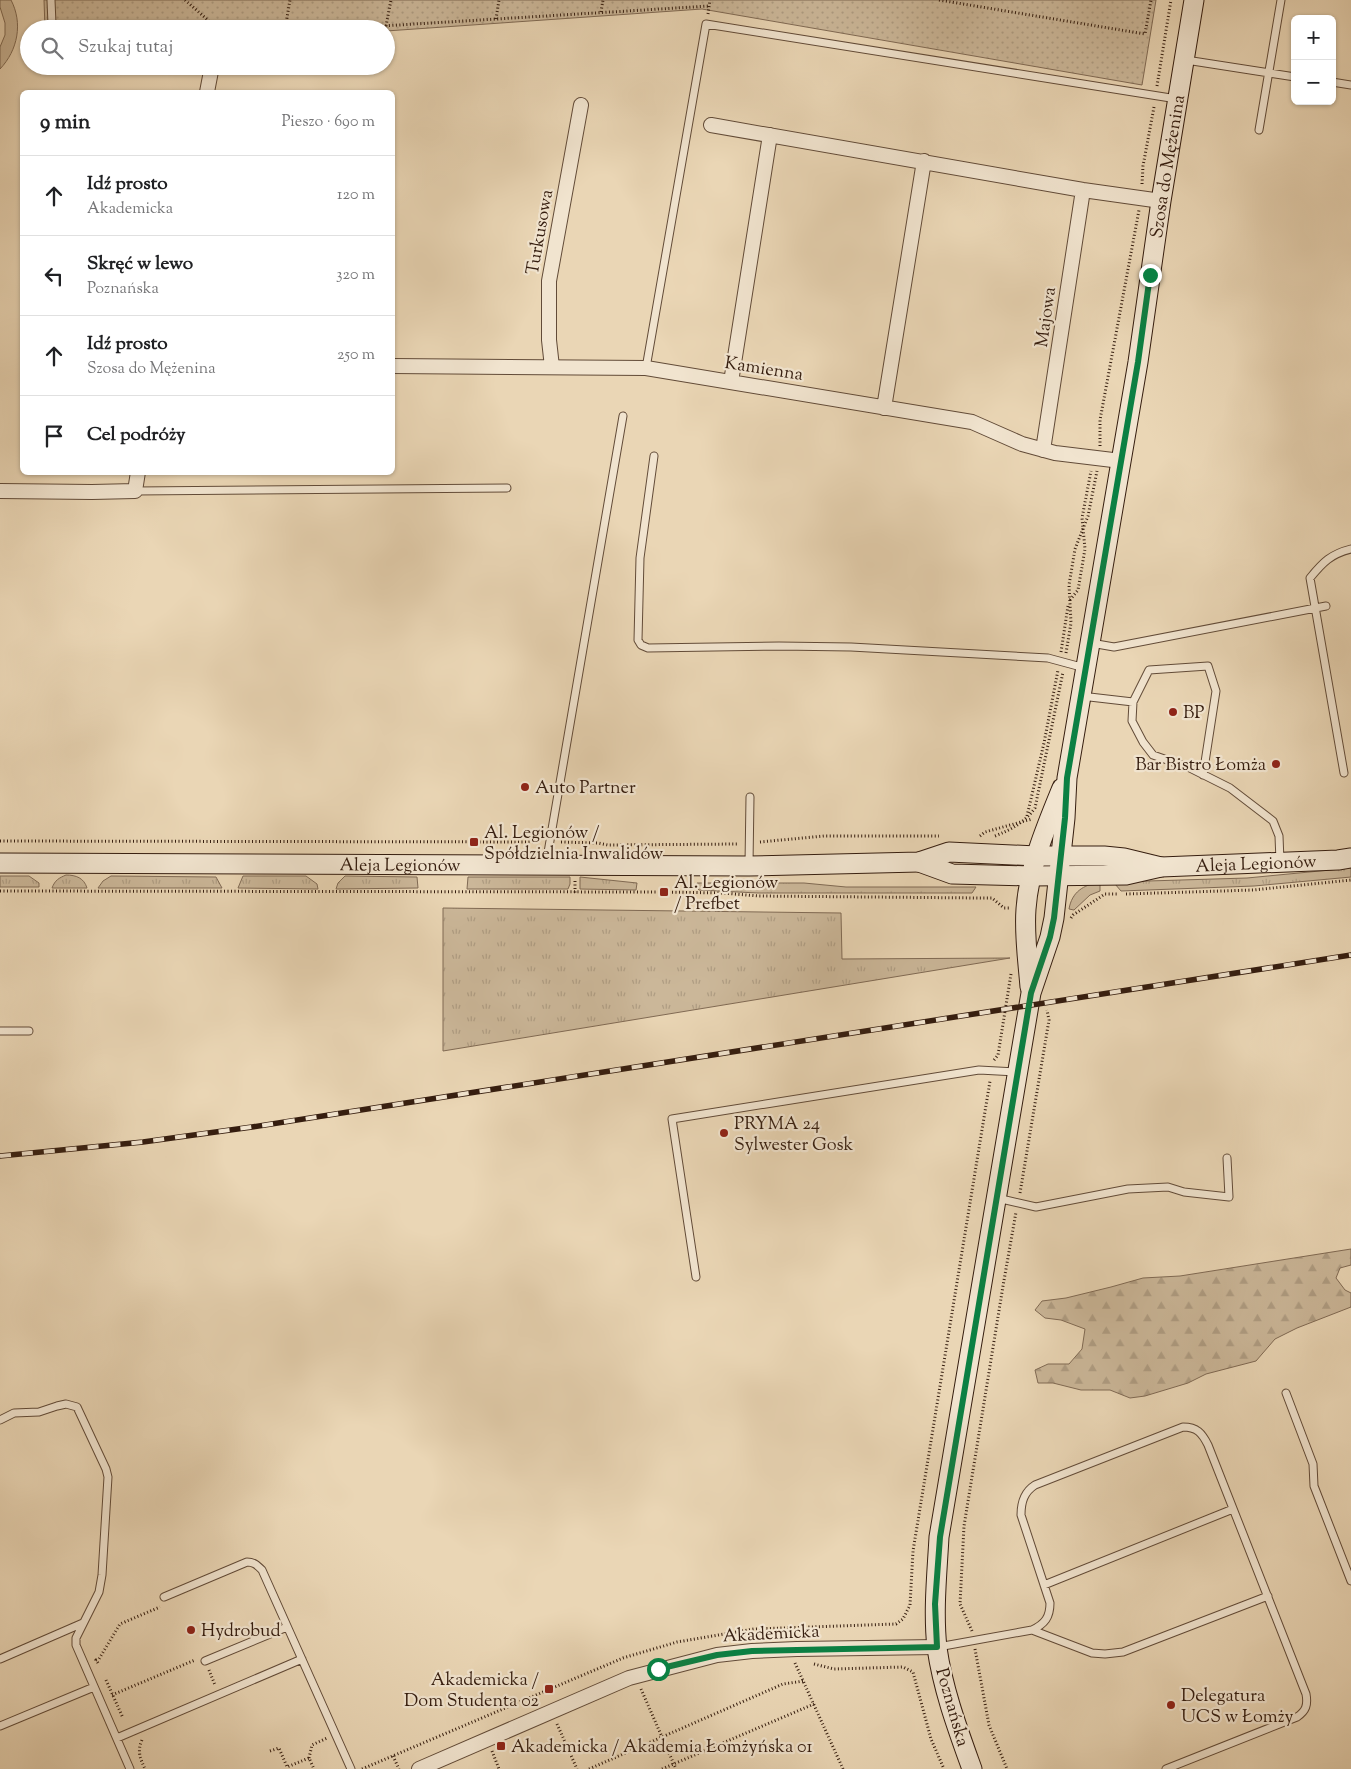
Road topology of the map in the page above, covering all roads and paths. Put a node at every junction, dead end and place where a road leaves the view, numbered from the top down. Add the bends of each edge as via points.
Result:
1 (50, 0) edge
2 (185, 0) edge
3 (290, 0) edge
4 (390, 0) edge
5 (499, 0) edge
6 (603, 0) edge
7 (939, 0) edge
8 (1151, 0) edge
9 (1194, 0) edge
10 (1281, 0) edge
11 (709, 6) dead end
12 (601, 12) junction
13 (496, 19) junction
14 (52, 20) edge
15 (208, 20) edge
16 (287, 20) edge
17 (387, 20) edge
18 (395, 25) edge
19 (1184, 60) junction
20 (1269, 73) junction
21 (210, 75) edge
22 (1291, 76) edge
23 (1336, 83) edge
24 (1351, 85) edge
25 (207, 90) edge
26 (1177, 99) junction
27 (581, 105) dead end
28 (710, 125) dead end
29 (1260, 130) dead end
30 (770, 135) junction
31 (924, 162) junction
32 (1083, 190) junction
33 (1161, 201) junction
34 (395, 366) edge
35 (552, 367) junction
36 (646, 368) junction
37 (731, 382) junction
38 (884, 408) junction
39 (623, 416) dead end
40 (1043, 450) junction
41 (654, 456) dead end
42 (1093, 459) junction
43 (1121, 462) junction
44 (138, 475) edge
45 (507, 488) dead end
46 (0, 491) edge
47 (135, 491) junction
48 (1351, 549) edge
49 (1326, 606) dead end
50 (1314, 609) junction
51 (1090, 643) junction
52 (1059, 662) junction
53 (1086, 668) junction
54 (1081, 696) junction
55 (1133, 702) junction
56 (1344, 773) dead end
57 (1203, 774) junction
58 (1067, 778) junction
59 (750, 797) dead end
60 (948, 836) dead end
61 (972, 836) dead end
62 (0, 841) edge
63 (549, 842) junction
64 (750, 843) junction
65 (1037, 856) junction
66 (1060, 856) junction
67 (1351, 858) edge
68 (1280, 861) junction
69 (0, 862) edge
70 (919, 862) junction
71 (546, 864) junction
72 (748, 866) junction
73 (1161, 867) junction
74 (1030, 876) junction
75 (1058, 876) junction
76 (1351, 880) edge
77 (0, 891) edge
78 (1026, 910) junction
79 (1073, 915) junction
80 (1062, 917) junction
81 (1013, 967) dead end
82 (1031, 993) junction
83 (1047, 1003) dead end
84 (0, 1030) edge
85 (29, 1031) dead end
86 (992, 1070) junction
87 (1019, 1072) junction
88 (1227, 1158) dead end
89 (996, 1198) junction
90 (1018, 1203) junction
91 (696, 1277) dead end
92 (1286, 1393) dead end
93 (0, 1420) edge
94 (1234, 1509) junction
95 (1351, 1581) edge
96 (1044, 1585) junction
97 (910, 1594) dead end
98 (1268, 1596) junction
99 (164, 1597) joint
100 (84, 1623) junction
101 (287, 1627) junction
102 (1032, 1630) junction
103 (974, 1642) junction
104 (937, 1647) junction
105 (0, 1659) edge
106 (302, 1659) junction
107 (205, 1661) junction
108 (787, 1663) dead end
109 (795, 1663) junction
110 (802, 1663) dead end
111 (809, 1663) dead end
112 (100, 1669) dead end
113 (104, 1677) dead end
114 (804, 1681) junction
115 (94, 1687) junction
116 (635, 1689) dead end
117 (112, 1695) junction
118 (219, 1695) junction
119 (814, 1704) junction
120 (123, 1718) dead end
121 (0, 1726) edge
122 (548, 1726) dead end
123 (325, 1729) dead end
124 (144, 1736) dead end
125 (662, 1737) junction
126 (117, 1738) junction
127 (329, 1738) junction
128 (332, 1745) dead end
129 (496, 1748) dead end
130 (270, 1751) dead end
131 (393, 1756) dead end
132 (309, 1758) junction
133 (674, 1764) junction
134 (130, 1769) edge
135 (145, 1769) edge
136 (314, 1769) edge
137 (351, 1769) edge
138 (399, 1769) edge
139 (419, 1769) edge
140 (499, 1769) edge
141 (577, 1769) edge
142 (589, 1769) edge
143 (662, 1769) edge
144 (676, 1769) edge
145 (843, 1769) edge
146 (944, 1769) edge
147 (972, 1769) edge
148 (1007, 1769) edge
149 (1166, 1769) edge

1 - 14 lane
2 - 15 path
3 - 16 path
4 - 17 path
5 - 13 path
6 - 12 path
7 - 8 path via 1145,34
9 - 19 main road, Szosa do Mężenina
10 - 20 lane
11 - 12 path
12 - 13 path
13 - 18 path
19 - 20 lane
19 - 26 main road, Szosa do Mężenina
20 - 22 lane
20 - 29 lane
21 - 25 street
23 - 24 lane
26 - 33 main road, Szosa do Mężenina
26 - 36 lane via 706,24
27 - 35 street, Turkusowa via 548,281
28 - 30 street
30 - 31 street
30 - 37 street
31 - 32 street
31 - 38 street
32 - 33 street
32 - 40 street, Majowa
33 - 43 main road, Szosa do Mężenina
34 - 35 street, Kamienna
35 - 36 street, Kamienna
36 - 37 street, Kamienna
37 - 38 street, Kamienna
38 - 40 street, Kamienna via 972,422
39 - 63 lane
40 - 42 street, Kamienna
41 - 52 lane via 640,558 638,640 641,645 648,648 851,648 1048,658
42 - 43 street, Kamienna
42 - 52 path via 1082,518 1085,549 1081,574 1078,590 1069,601
43 - 51 main road, Szosa do Mężenina
44 - 47 street
45 - 47 lane
46 - 47 street
48 - 50 lane via 1338,552 1322,563 1310,578
49 - 50 lane
50 - 51 lane via 1114,647
50 - 56 lane
51 - 53 main road, Szosa do Mężenina
52 - 53 lane
52 - 61 path via 1027,819
53 - 54 main road, Szosa do Mężenina
54 - 55 lane
54 - 58 main road, Szosa do Mężenina
55 - 57 lane via 1132,721 1153,755
55 - 57 lane via 1149,670 1208,666 1216,691
57 - 68 lane via 1230,788 1274,821 1279,836
58 - 65 main road, Szosa do Mężenina
58 - 66 main road, Szosa do Mężenina
59 - 64 lane
60 - 64 path via 824,836
62 - 63 path
63 - 64 path via 724,846
63 - 71 lane
64 - 72 lane
65 - 66 main road, Aleja Legionów
65 - 70 main road, Aleja Legionów via 949,852
65 - 74 main road, Szosa do Mężenina
66 - 73 main road, Aleja Legionów via 1124,858
66 - 75 main road, Szosa do Mężenina
67 - 68 main road, Aleja Legionów
68 - 73 main road, Aleja Legionów
69 - 71 main road, Aleja Legionów
70 - 72 main road, Aleja Legionów
70 - 74 main road, Aleja Legionów via 952,874
71 - 72 main road, Aleja Legionów
73 - 75 main road, Aleja Legionów via 1126,875
74 - 75 main road, Aleja Legionów
74 - 78 main road, Poznańska
75 - 80 main road, Poznańska
76 - 79 path via 1244,890 1105,894
77 - 78 path via 664,892 992,898 1004,908
78 - 82 main road, Poznańska
79 - 80 path
79 - 80 path
80 - 82 main road, Poznańska via 1050,937
81 - 86 path via 998,1055
82 - 87 main road, Poznańska
83 - 90 path via 1049,1020
84 - 85 lane
86 - 87 lane
86 - 91 lane via 672,1119
86 - 97 path via 914,1551
87 - 89 main road, Poznańska
88 - 90 lane via 1229,1197 1168,1187 1128,1189 1036,1207
89 - 90 lane
89 - 104 main road, Poznańska via 940,1537 935,1604
90 - 103 path via 962,1550 960,1604
92 - 95 lane via 1314,1464 1314,1486
93 - 100 lane via 14,1413 39,1412 70,1404 77,1406 106,1469 102,1575 99,1592
94 - 96 lane
94 - 96 lane via 1208,1445 1195,1428 1183,1427 1035,1485 1024,1496 1021,1515
94 - 98 lane
96 - 102 lane via 1050,1614
98 - 102 lane via 1123,1652 1092,1653
98 - 149 lane via 1306,1694 1307,1706 1303,1713
99 - 101 lane via 252,1562 262,1570
99 - 112 path via 168,1604 120,1624 96,1660
100 - 105 lane
100 - 115 lane via 76,1638 76,1646
101 - 106 lane
101 - 107 lane
102 - 103 lane
103 - 104 lane
103 - 148 path via 989,1725
104 - 139 street, Akademicka via 779,1650 717,1655 629,1678
104 - 147 main road, Poznańska via 942,1675
106 - 118 lane
106 - 137 lane
107 - 117 path via 203,1656
107 - 118 path
108 - 109 path
109 - 110 path
109 - 114 path
111 - 146 path via 834,1669 903,1667 913,1672 931,1739
113 - 117 path
114 - 119 path
114 - 125 path via 783,1684
115 - 121 lane
115 - 126 lane
116 - 125 path via 641,1688
117 - 120 path
118 - 126 lane
119 - 133 path
119 - 145 path
122 - 141 path via 556,1722
123 - 127 path
124 - 135 path via 139,1751
125 - 133 path
125 - 142 path
126 - 134 lane
127 - 128 path
127 - 132 path via 312,1745
129 - 140 path via 491,1750
130 - 132 path via 278,1748 286,1767
131 - 138 path
132 - 136 path
133 - 143 path
133 - 144 path

